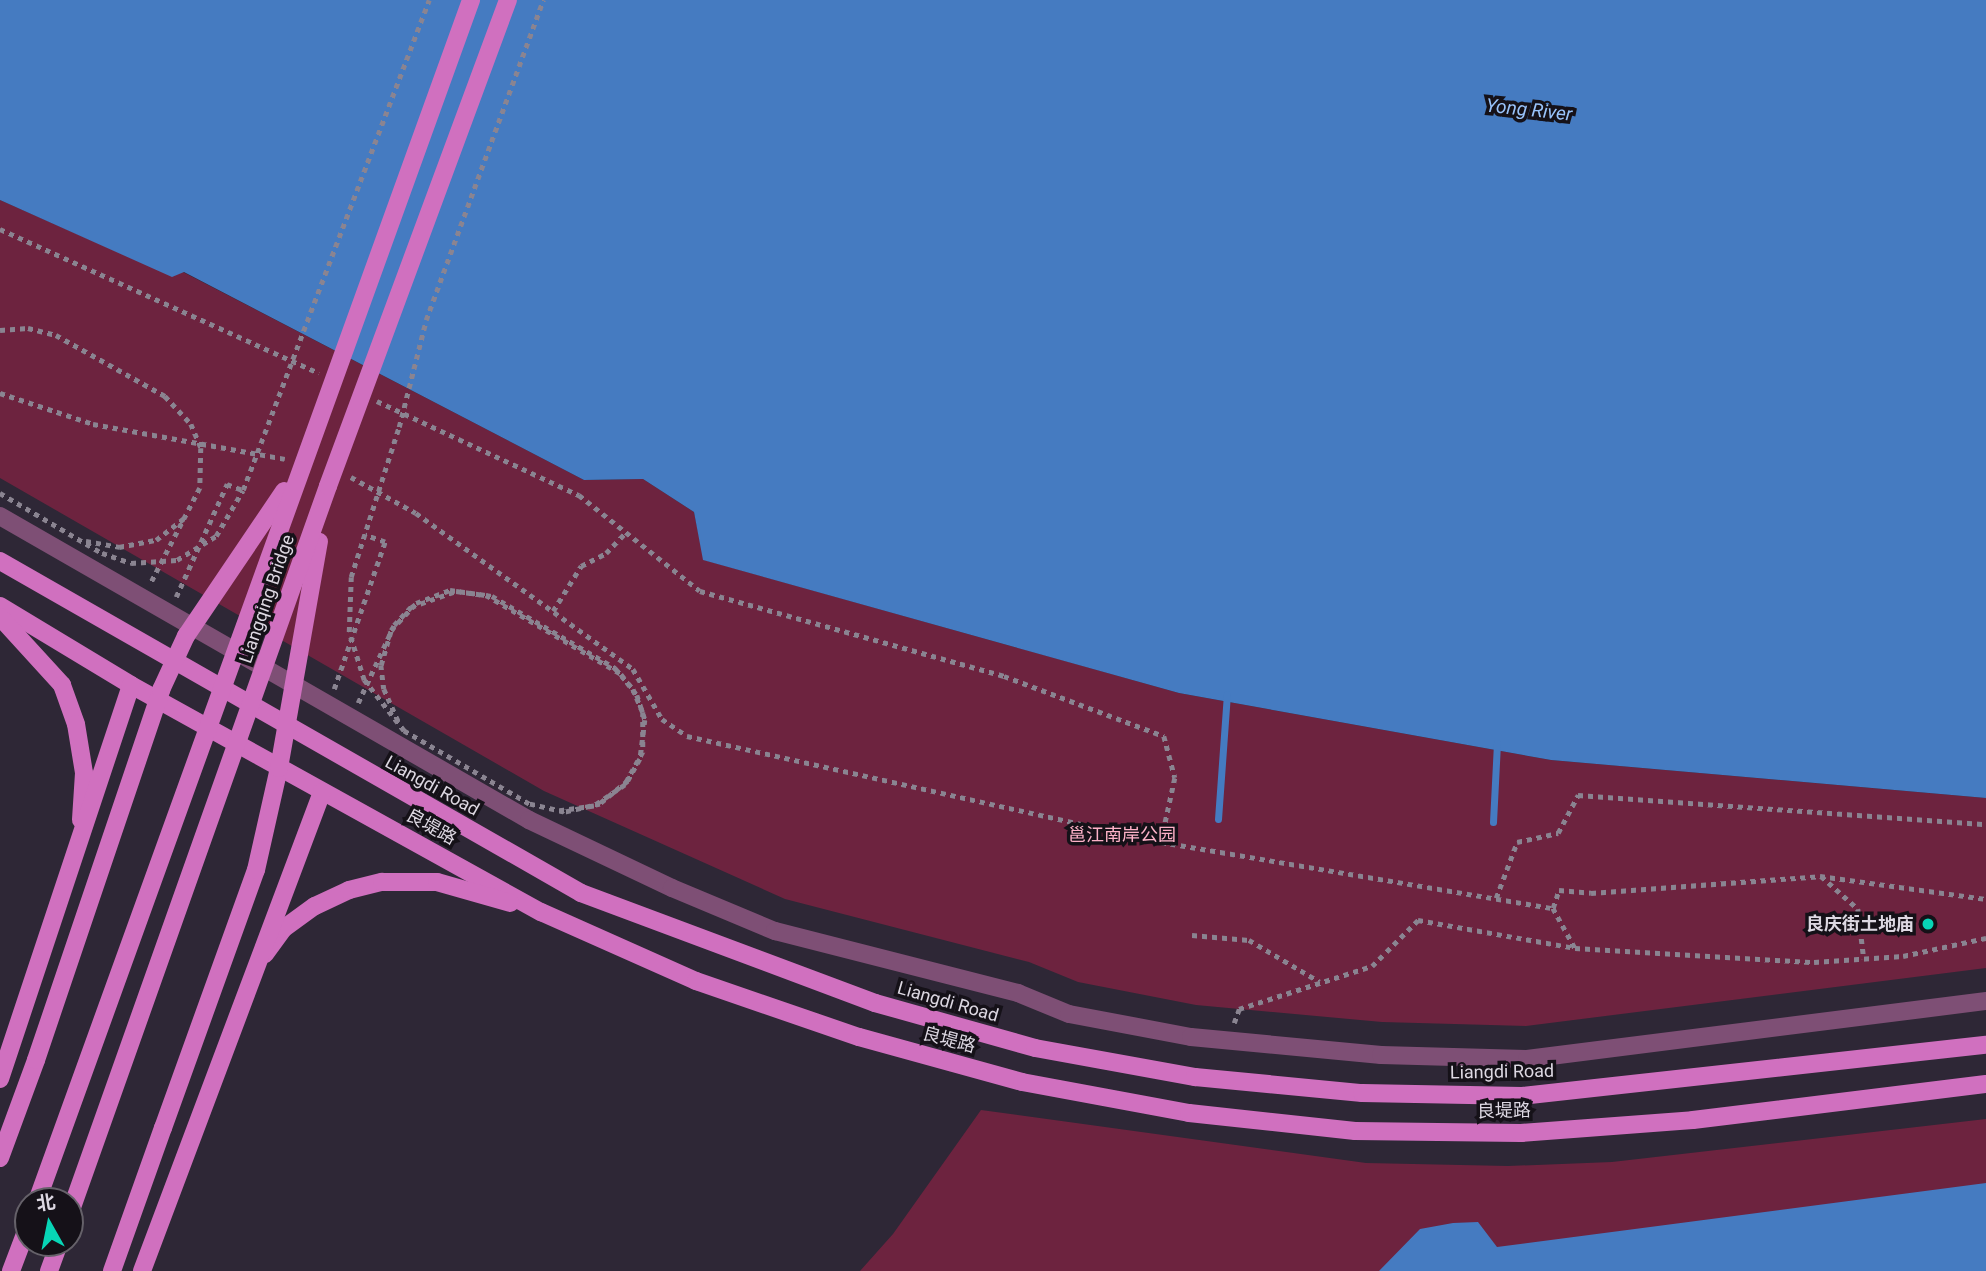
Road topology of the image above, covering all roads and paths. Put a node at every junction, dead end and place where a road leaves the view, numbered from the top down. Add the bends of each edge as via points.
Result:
1 (429, 0) edge
2 (471, 0) edge
3 (508, 0) edge
4 (543, 0) edge
5 (0, 229) edge
6 (0, 330) edge
7 (331, 379) dead end
8 (0, 393) edge
9 (367, 396) dead end
10 (294, 465) junction
11 (333, 480) junction
12 (243, 490) junction
13 (0, 494) edge
14 (0, 516) edge
15 (626, 532) junction
16 (365, 534) junction
17 (0, 561) edge
18 (151, 583) dead end
19 (0, 606) edge
20 (553, 611) junction
21 (169, 614) junction
22 (0, 617) edge
23 (131, 685) junction
24 (330, 704) junction
25 (358, 704) dead end
26 (322, 792) junction
27 (1986, 824) edge
28 (1161, 842) junction
29 (79, 847) junction
30 (1820, 876) junction
31 (1496, 898) junction
32 (1986, 899) edge
33 (1553, 908) junction
34 (541, 912) junction
35 (1192, 936) dead end
36 (1986, 937) edge
37 (1574, 948) junction
38 (1864, 958) junction
39 (250, 974) junction
40 (1320, 983) junction
41 (1986, 1001) edge
42 (1229, 1041) junction
43 (1986, 1045) edge
44 (5, 1056) edge
45 (0, 1079) edge
46 (1986, 1084) edge
47 (0, 1158) edge
48 (42, 1187) edge
49 (79, 1187) edge
50 (112, 1271) edge
51 (142, 1271) edge

1 - 12 path, bridge
2 - 10 main road, Liangqing Bridge, bridge
3 - 11 main road, Liangqing Bridge, bridge
4 - 16 path, bridge via 426,320
5 - 7 path
6 - 13 path, bridge via 36,329 61,339 170,400 194,430 203,467 198,492 186,515 168,533 131,547 103,547 74,537
6 - 18 path, bridge via 28,328 56,335 165,396 191,424 201,448 201,488
8 - 10 path via 93,424
9 - 15 path via 579,495
10 - 47 main road, bridge via 186,636 161,690
10 - 48 main road, Liangqing Bridge, bridge via 145,912
11 - 20 path via 361,479
11 - 49 main road, Liangqing Bridge, bridge
11 - 50 main road, bridge via 256,870
12 - 13 path, bridge via 225,524 204,546 177,560 146,564 102,553
12 - 21 path, bridge via 227,484
14 - 21 lane
15 - 20 path via 606,554 581,566
15 - 28 path via 700,591 1004,676 1164,736 1175,778
16 - 24 path via 385,542
16 - 25 path, bridge via 351,577 349,632 364,680 370,690 375,700 404,731 421,743 481,777 505,790 517,797 529,804 540,808 552,811 564,812 588,808 600,804 610,798 619,790 640,759 644,747 646,733 645,720 642,707 637,695 630,684 621,674 611,665 498,600 486,595 475,591 462,590 438,593 416,603 406,611 398,620 391,630 386,641 383,652 381,665 384,689 402,727 408,733 414,738 433,751 510,793 522,799 533,806 546,810 559,811 594,806 605,801 616,793 625,785 638,765 643,752 645,739 643,712 633,689 625,678 620,673 615,668 605,661 492,596 481,593 468,591 432,597 403,615 394,625 389,637 384,648 373,670 368,682 363,693
17 - 43 main road, Liangdi Road via 581,893 874,1003 1035,1048 1195,1077 1362,1093 1522,1096
19 - 23 main road, 良堤路
20 - 28 path via 633,669 662,719 687,736
21 - 24 lane
22 - 29 main road via 62,685 71,711 84,774
23 - 26 main road, 良堤路
23 - 29 main road
24 - 42 lane via 529,820 775,931 1018,993 1069,1014
26 - 34 main road, 良堤路
26 - 39 main road
27 - 31 path via 1578,795 1558,833 1517,842
28 - 31 path
29 - 44 main road
30 - 32 path
30 - 33 path via 1591,893 1559,890
30 - 38 path via 1858,909
31 - 33 path
33 - 37 path
34 - 39 main road via 437,882 382,882 349,890 315,906 283,929
34 - 46 main road, 良堤路 via 696,981 859,1037 1022,1082 1189,1112 1355,1131 1521,1133 1693,1120
35 - 40 path via 1249,940
36 - 38 path via 1903,956
37 - 38 path via 1814,962
37 - 40 path via 1418,920 1372,966
39 - 51 main road
40 - 42 path via 1239,1009
41 - 42 lane via 1527,1059 1381,1055
44 - 45 main road

